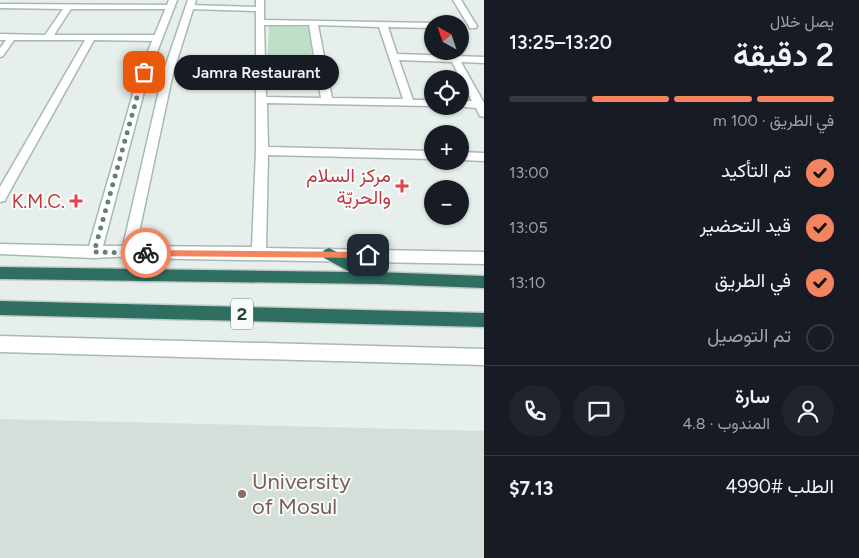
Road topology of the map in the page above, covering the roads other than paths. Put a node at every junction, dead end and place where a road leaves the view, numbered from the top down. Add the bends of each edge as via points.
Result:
1 (457, 0) edge
2 (39, 3) edge
3 (101, 3) edge
4 (172, 3) edge
5 (191, 4) edge
6 (260, 4) edge
7 (0, 6) edge
8 (68, 7) junction
9 (261, 22) junction
10 (313, 23) junction
11 (382, 25) junction
12 (424, 26) edge
13 (469, 26) edge
14 (473, 26) junction
15 (484, 26) edge
16 (0, 37) edge
17 (12, 38) junction
18 (46, 38) junction
19 (158, 38) junction
20 (90, 39) junction
21 (0, 54) edge
22 (393, 57) junction
23 (424, 58) edge
24 (469, 59) edge
25 (456, 60) edge
26 (484, 60) edge
27 (262, 100) junction
28 (327, 101) junction
29 (409, 102) junction
30 (424, 103) edge
31 (469, 106) edge
32 (482, 109) edge
33 (262, 151) junction
34 (424, 155) edge
35 (469, 156) edge
36 (484, 156) edge
37 (0, 198) edge
38 (0, 249) edge
39 (94, 252) junction
40 (129, 252) junction
41 (259, 253) junction
42 (329, 254) junction
43 (484, 258) edge
44 (0, 273) edge
45 (376, 278) junction
46 (484, 282) edge
47 (0, 308) edge
48 (484, 320) edge
49 (0, 344) edge
50 (484, 357) edge

1 - 14 street
2 - 7 street
2 - 8 street
3 - 4 street
3 - 8 street
4 - 19 street
5 - 6 street
5 - 40 street via 168,73
6 - 9 street
8 - 18 street
9 - 10 street
9 - 27 street
10 - 11 street
10 - 28 street
11 - 12 street
11 - 22 street
13 - 14 street
14 - 15 street
16 - 17 street
17 - 18 street
17 - 21 street
18 - 20 street
19 - 20 street
19 - 39 street via 144,72
20 - 37 street
22 - 23 street
22 - 29 street
24 - 26 street
25 - 32 street
27 - 28 street
27 - 33 street
28 - 29 street
29 - 30 street
31 - 32 street
33 - 34 street
33 - 41 street
35 - 36 street
38 - 39 street
39 - 40 street
40 - 41 street
41 - 42 street
42 - 43 street
42 - 45 highway
44 - 45 highway, 2
45 - 46 highway, 2
47 - 48 highway, 2
49 - 50 street

